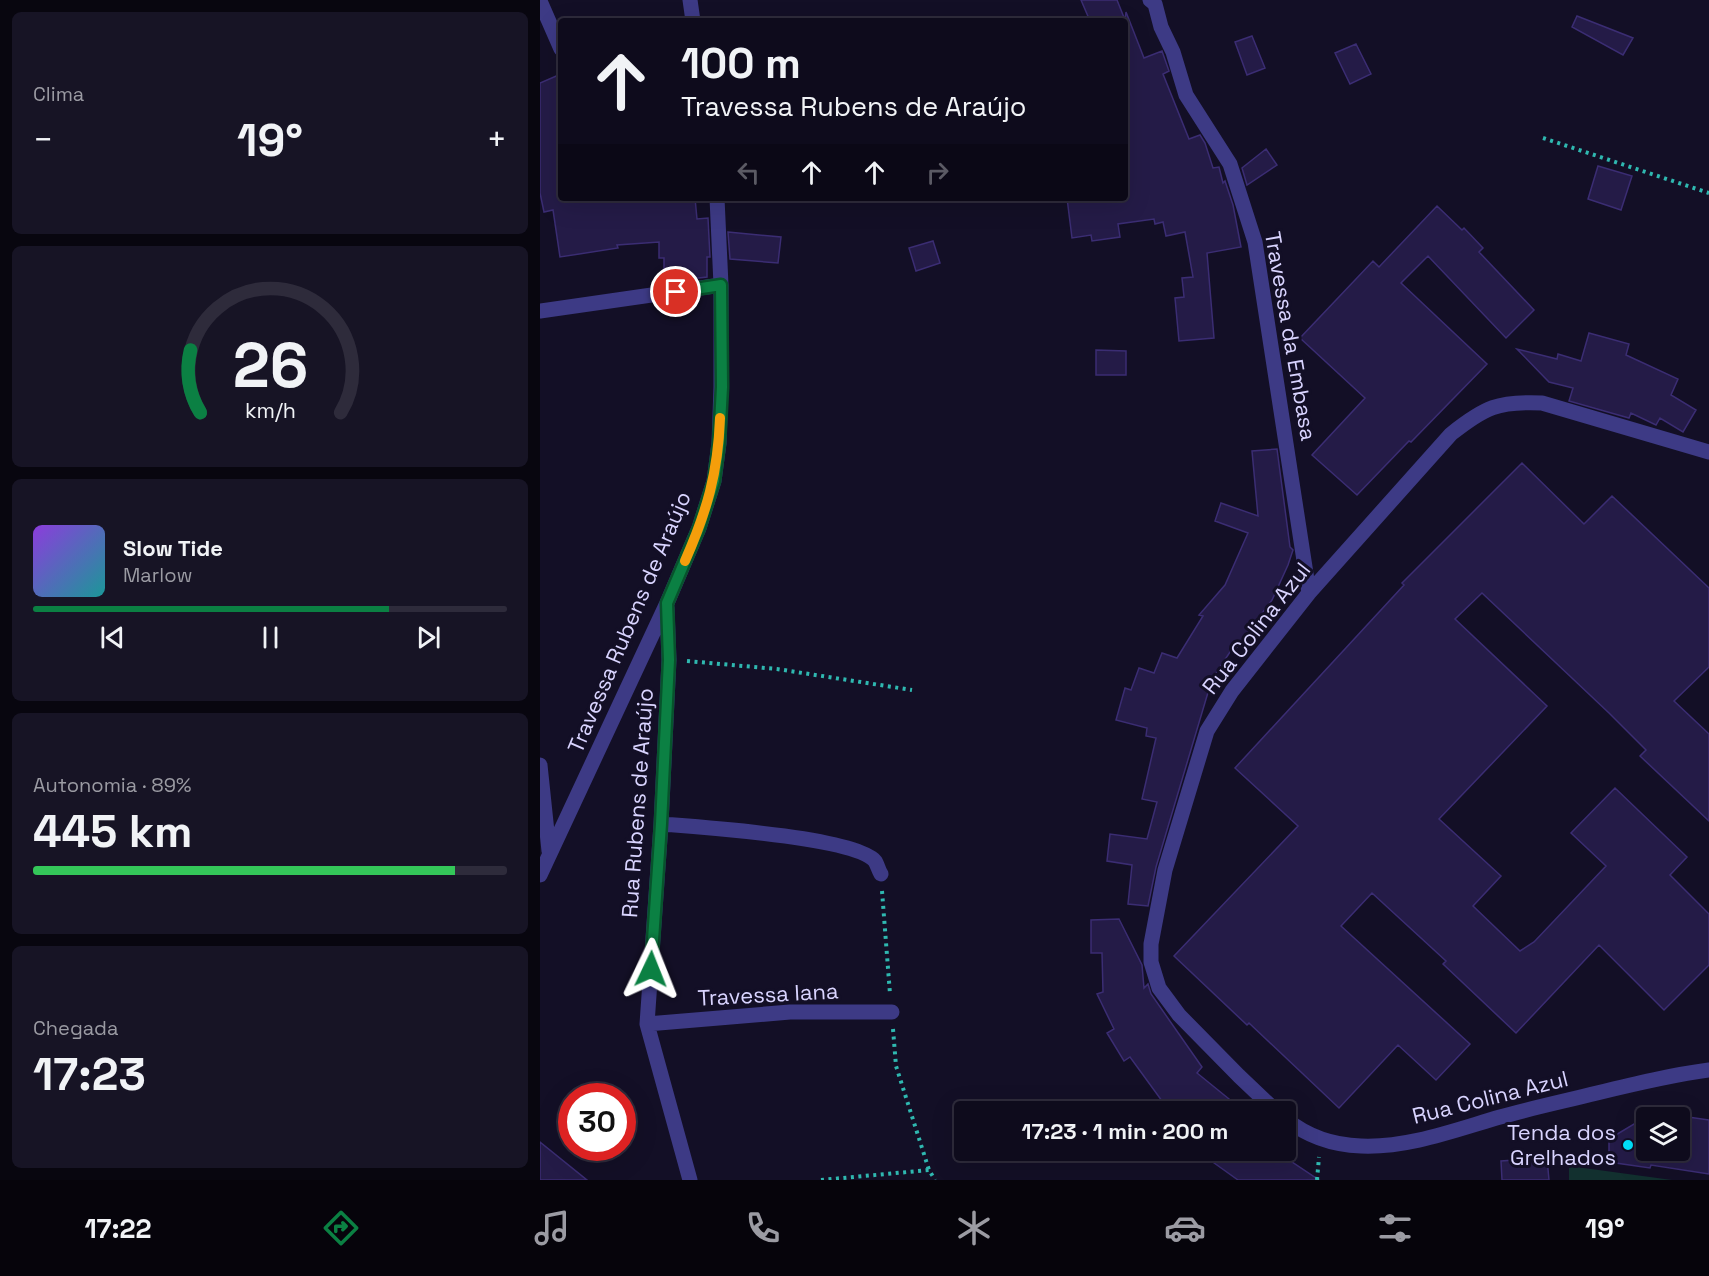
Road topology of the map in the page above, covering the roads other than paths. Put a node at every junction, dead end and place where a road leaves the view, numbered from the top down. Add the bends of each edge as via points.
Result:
1 (690, 0) edge
2 (1150, 0) edge
3 (540, 1) edge
4 (693, 18) edge
5 (558, 42) edge
6 (717, 201) edge
7 (721, 285) junction
8 (540, 310) edge
9 (1709, 452) edge
10 (1309, 593) junction
11 (667, 603) junction
12 (540, 765) edge
13 (661, 824) junction
14 (549, 851) junction
15 (540, 874) edge
16 (881, 874) road end
17 (892, 1012) road end
18 (646, 1024) junction
19 (1709, 1070) edge
20 (1265, 1101) edge
21 (1296, 1127) edge
22 (690, 1180) edge

1 - 4 street
2 - 10 street, Travessa da Embasa via 1155,4 1186,95 1230,164 1255,243
3 - 5 street
6 - 7 street, Travessa Rubens de Araújo
7 - 8 street
7 - 11 street, Travessa Rubens de Araújo via 722,387 714,481
9 - 10 street, Rua Colina Azul via 1542,403 1517,401 1494,405 1451,434
10 - 20 street, Rua Colina Azul via 1232,691 1207,731 1165,870 1151,944 1151,962 1160,988 1179,1015
11 - 13 street, Rua Rubens de Araújo via 669,660
11 - 14 street, Travessa Rubens de Araújo
12 - 14 street
13 - 16 street via 773,835 845,848 874,861
13 - 18 street, Rua Rubens de Araújo
14 - 15 street, Travessa Rubens de Araújo
17 - 18 street, Travessa Iana via 790,1012
18 - 22 street, Rua Rubens de Araújo
19 - 21 street, Rua Colina Azul via 1677,1074 1422,1139 1386,1144 1363,1146 1320,1140

